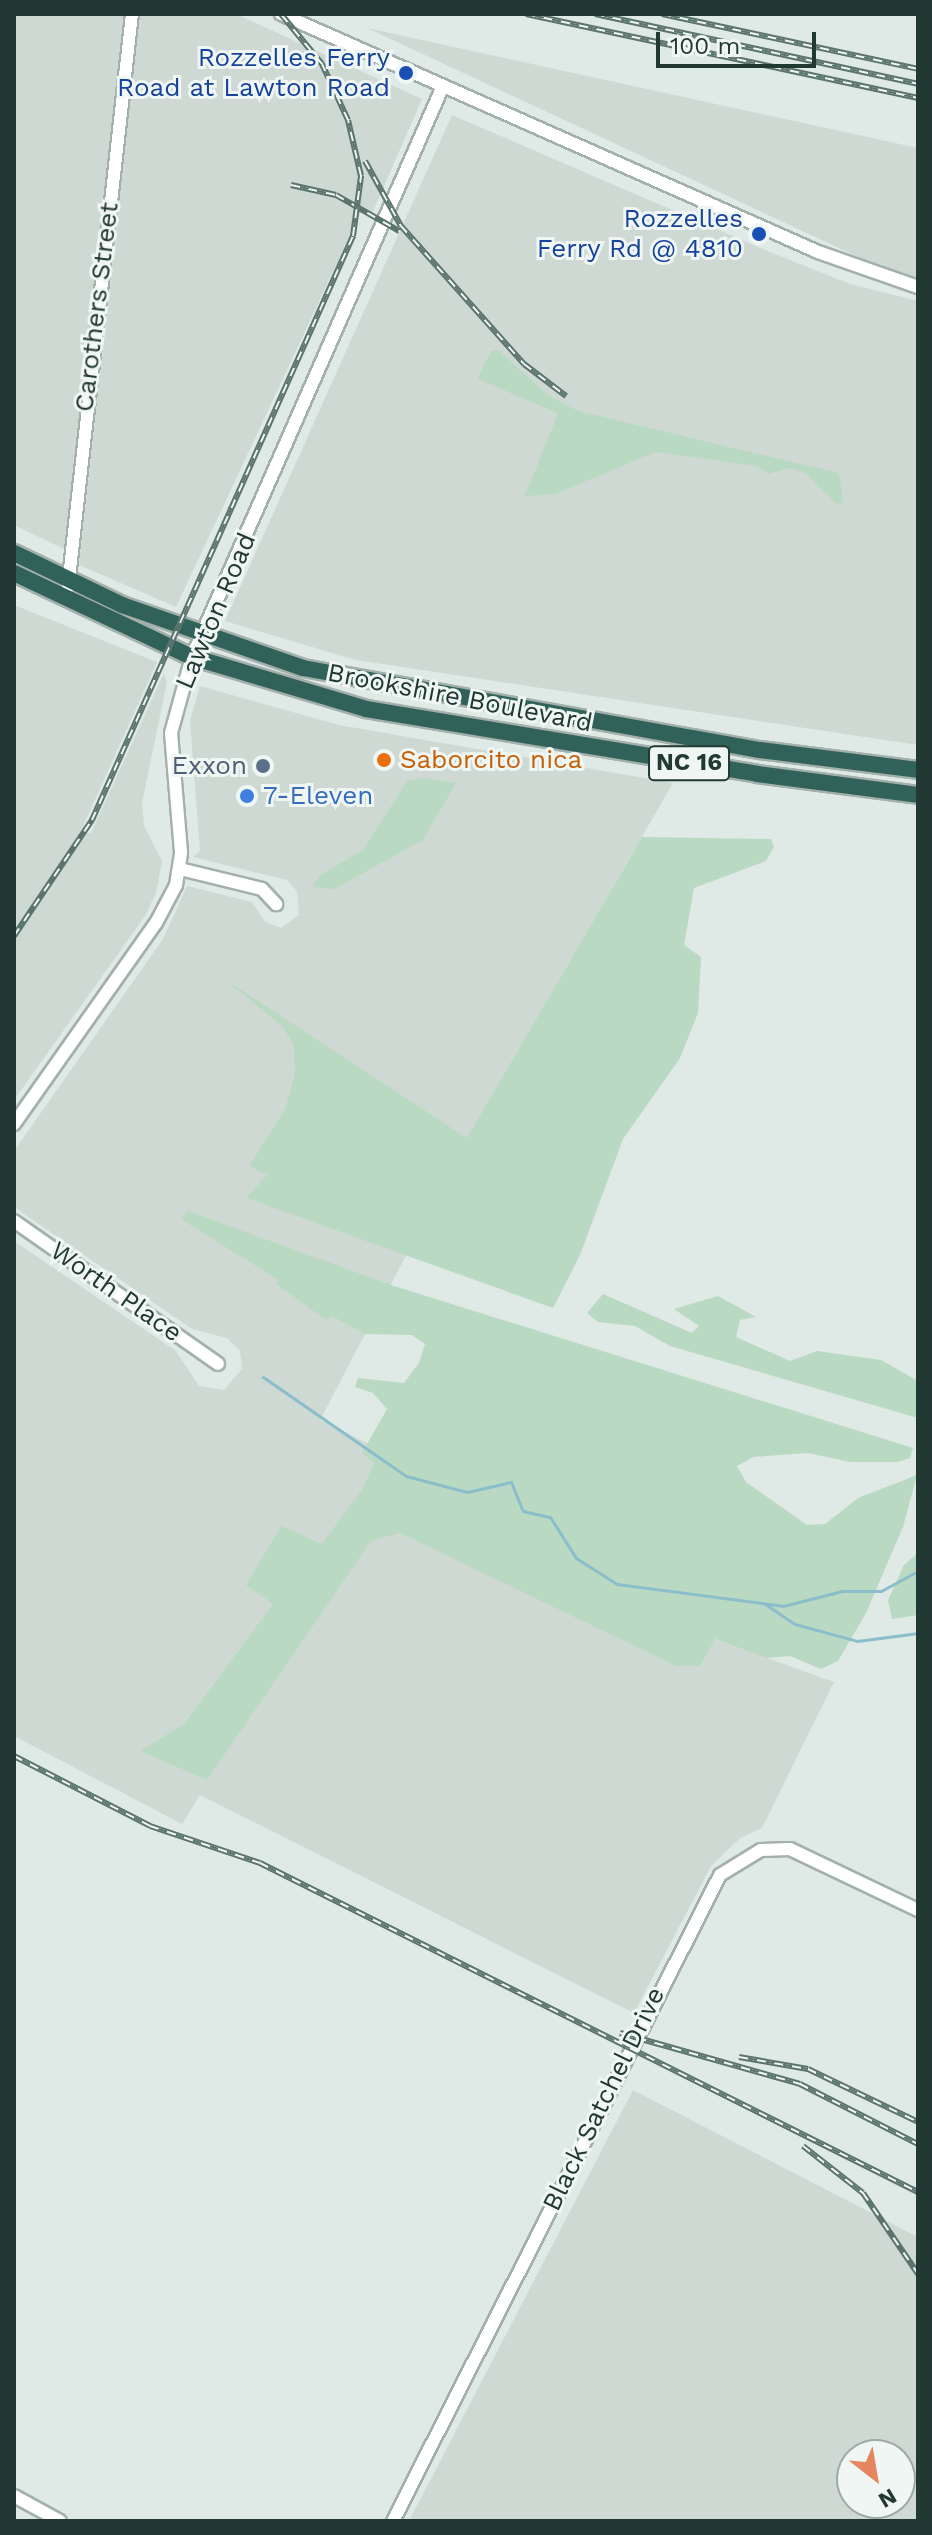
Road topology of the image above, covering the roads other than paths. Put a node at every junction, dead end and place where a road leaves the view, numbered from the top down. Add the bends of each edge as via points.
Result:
1 (132, 14) edge
2 (281, 14) edge
3 (443, 86) junction
4 (918, 287) edge
5 (14, 553) edge
6 (14, 573) edge
7 (69, 581) junction
8 (67, 601) junction
9 (201, 635) junction
10 (192, 657) junction
11 (918, 770) edge
12 (918, 795) edge
13 (180, 869) junction
14 (276, 904) dead end
15 (14, 1124) edge
16 (14, 1221) edge
17 (218, 1364) dead end
18 (918, 1910) edge
19 (14, 2496) edge
20 (60, 2521) edge
21 (393, 2521) edge

1 - 7 street, Carothers Street
2 - 3 street
3 - 4 street via 818,252
3 - 9 street, Lawton Road
5 - 7 highway, Brookshire Boulevard / NC 16
6 - 8 highway, Brookshire Boulevard / NC 16
7 - 8 street, Carothers Street
7 - 9 highway, Brookshire Boulevard / NC 16
8 - 10 highway, Brookshire Boulevard / NC 16
9 - 10 street, Lawton Road
9 - 11 highway, Brookshire Boulevard / NC 16 via 362,682 760,750
10 - 12 highway, Brookshire Boulevard / NC 16 via 315,696 421,720
10 - 13 street, Lawton Road via 171,733
13 - 14 street via 262,889
13 - 15 street, Lawton Road via 156,923
16 - 17 street, Worth Place
18 - 21 street, Black Satchel Drive via 790,1849 761,1850 720,1875
19 - 20 street

